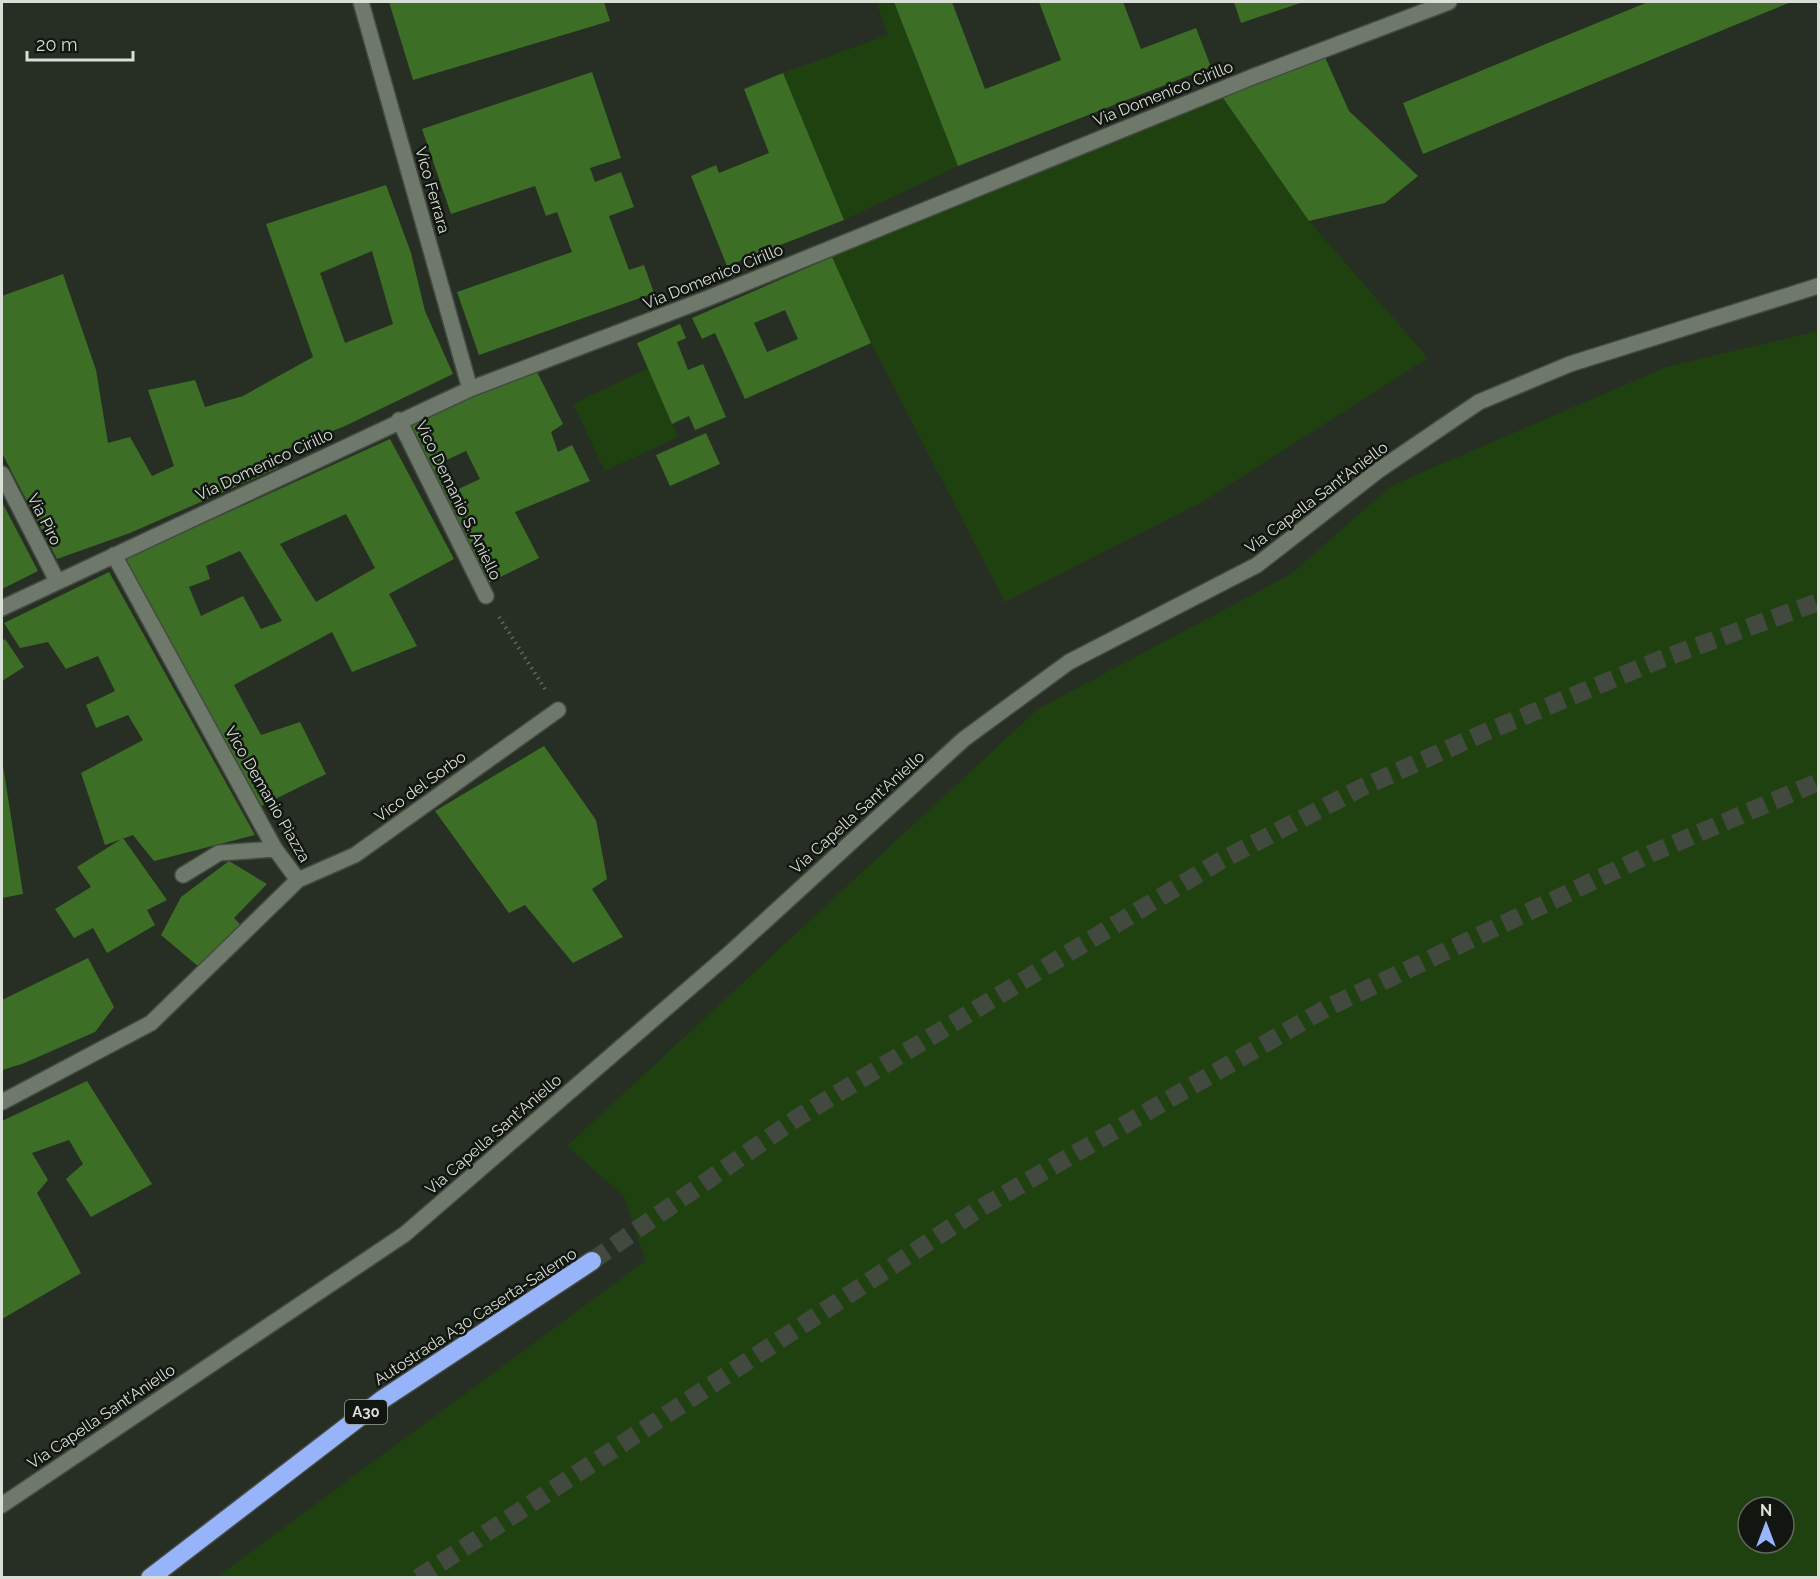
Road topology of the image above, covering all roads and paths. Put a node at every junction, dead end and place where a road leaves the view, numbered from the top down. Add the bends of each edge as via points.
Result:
1 (361, 2) edge
2 (1449, 2) edge
3 (1818, 286) edge
4 (470, 389) junction
5 (399, 420) junction
6 (2, 474) edge
7 (114, 555) junction
8 (57, 581) junction
9 (486, 596) joint
10 (2, 608) edge
11 (558, 710) joint
12 (275, 849) junction
13 (183, 874) dead end
14 (298, 880) junction
15 (2, 1102) edge
16 (592, 1262) tunnel mouth
17 (2, 1505) edge
18 (150, 1578) edge

1 - 4 street, Vico Ferrara
2 - 4 street, Via Domenico Cirillo via 1241,81 706,299
3 - 17 street, Via Capella Sant'Aniello via 1570,364 1479,402 1379,470 1257,565 1070,662 964,739 730,953 405,1233
4 - 5 street, Via Domenico Cirillo
5 - 7 street, Via Domenico Cirillo
5 - 9 street, Vico Demanio S. Aniello
6 - 8 street, Via Piro
7 - 8 street, Via Domenico Cirillo
7 - 12 street, Vico Demanio Piazza
8 - 10 street, Via Domenico Cirillo
9 - 11 path
11 - 14 street, Vico del Sorbo via 355,855
12 - 13 street via 219,853
12 - 14 street, Vico Demanio Piazza
14 - 15 street, Vico Demanio Piazza via 151,1023
16 - 18 highway, Autostrada A30 Caserta-Salerno / A30 via 383,1399

